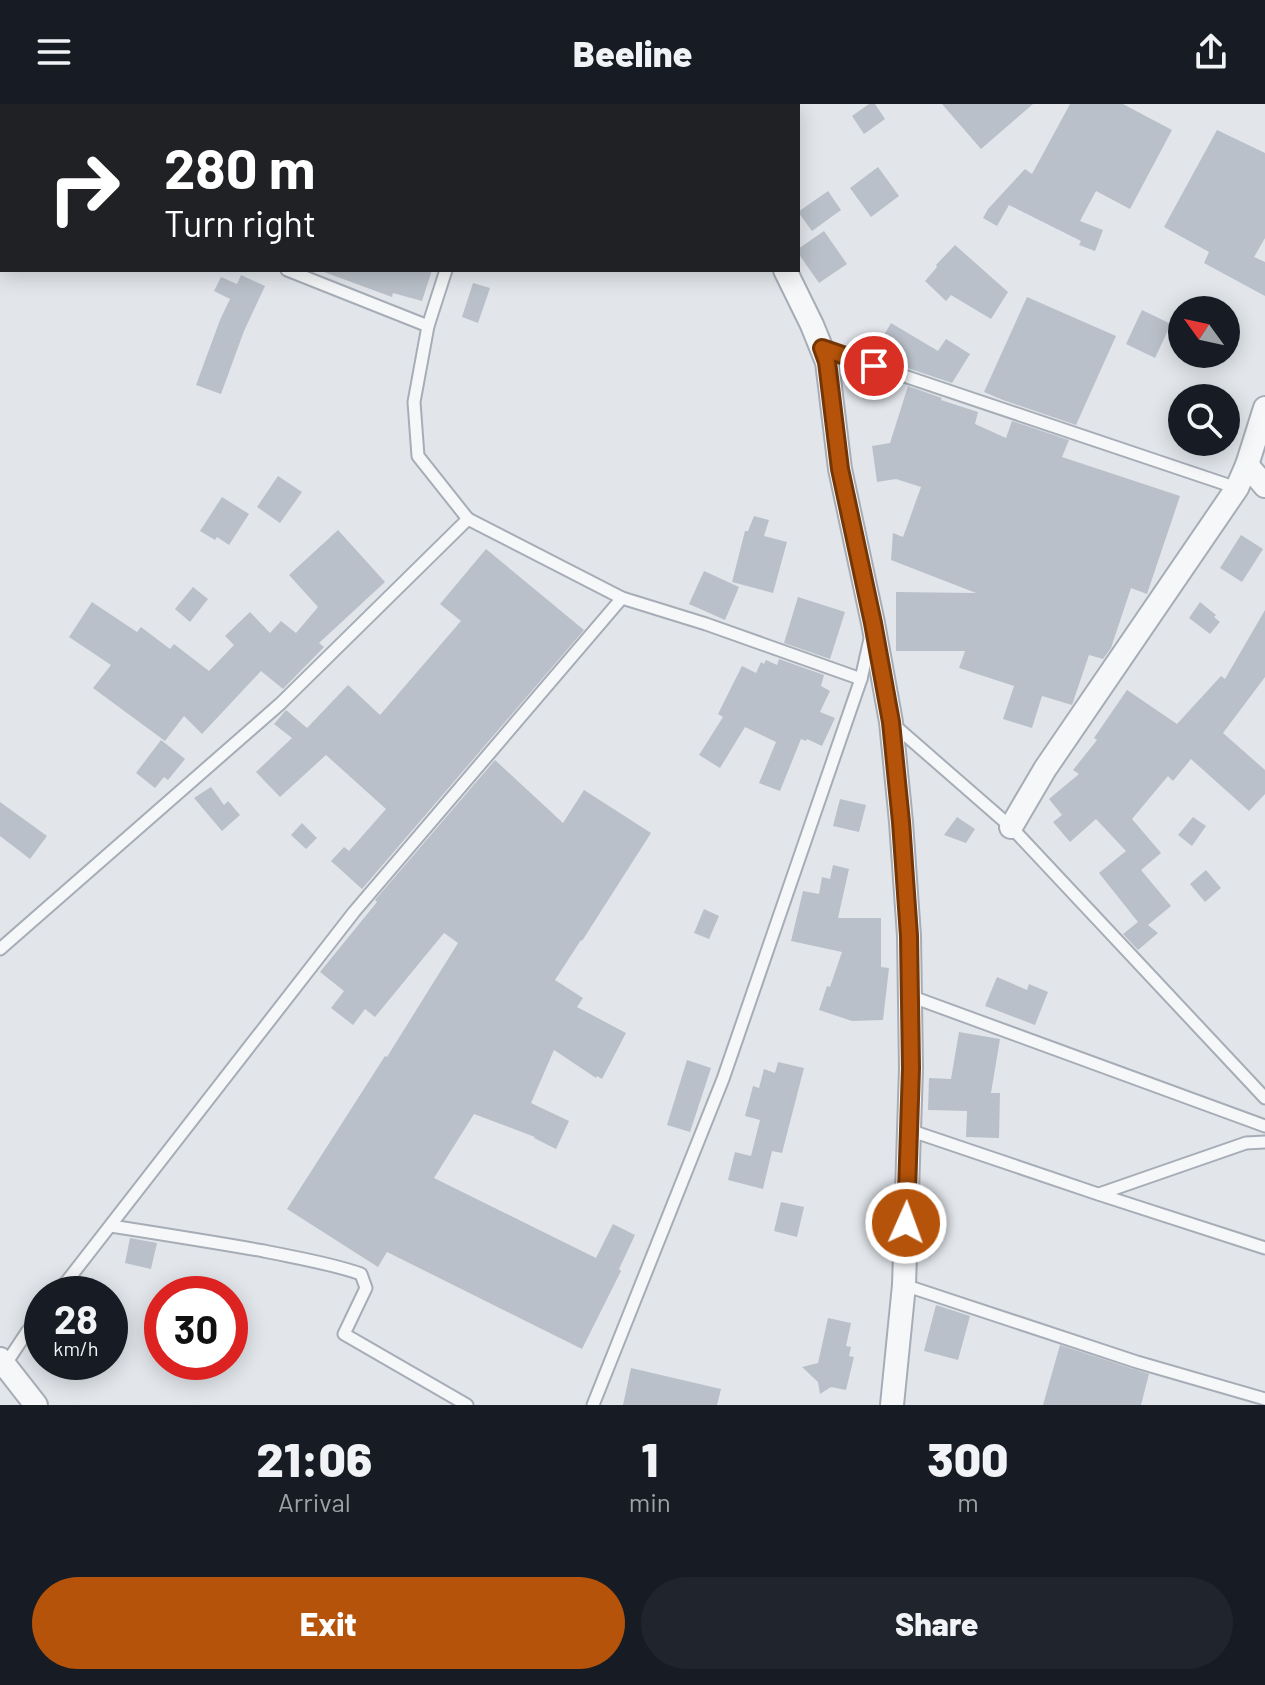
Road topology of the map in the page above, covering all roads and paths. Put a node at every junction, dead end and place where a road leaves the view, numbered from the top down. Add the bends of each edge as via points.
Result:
1 (292, 272) edge
2 (445, 272) edge
3 (786, 272) edge
4 (428, 326) junction
5 (822, 348) junction
6 (1265, 408) edge
7 (1247, 465) junction
8 (1265, 486) edge
9 (1237, 488) junction
10 (468, 519) junction
11 (622, 598) junction
12 (873, 623) junction
13 (861, 679) junction
14 (891, 722) junction
15 (1011, 827) junction
16 (0, 949) edge
17 (910, 996) junction
18 (1265, 1098) edge
19 (1265, 1126) edge
20 (909, 1130) junction
21 (1265, 1142) edge
22 (1098, 1194) junction
23 (111, 1226) junction
24 (1265, 1248) edge
25 (71, 1276) edge
26 (904, 1285) junction
27 (24, 1336) edge
28 (2, 1362) edge
29 (1265, 1399) edge
30 (36, 1405) edge
31 (467, 1405) edge
32 (593, 1405) edge
33 (892, 1405) edge

1 - 4 lane
2 - 4 lane
3 - 5 street
4 - 10 lane via 414,402 418,456
5 - 9 lane
5 - 12 street via 840,469
6 - 7 street
7 - 8 street
7 - 9 street
9 - 15 street
10 - 11 lane
10 - 16 lane via 280,704
11 - 13 lane
11 - 23 lane via 354,912
12 - 13 lane
12 - 14 street
13 - 32 lane via 723,1079
14 - 15 lane
14 - 17 street
15 - 18 lane
17 - 19 lane
17 - 20 street
20 - 22 lane
20 - 26 street
21 - 22 lane via 1246,1143
22 - 24 lane
23 - 25 lane
23 - 31 lane via 223,1243 361,1274 366,1288 344,1334
26 - 29 lane
26 - 33 street
27 - 28 lane
28 - 30 street

